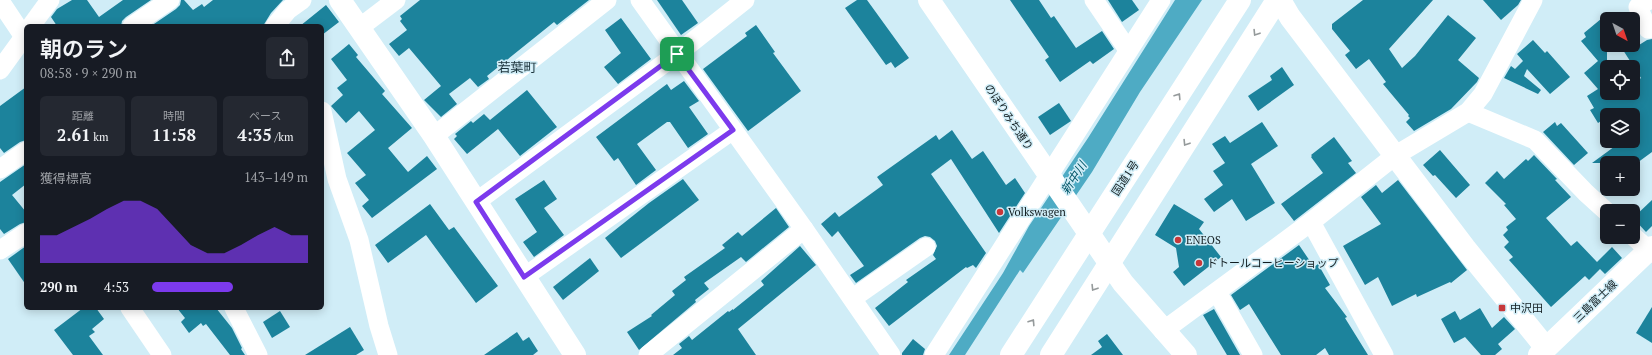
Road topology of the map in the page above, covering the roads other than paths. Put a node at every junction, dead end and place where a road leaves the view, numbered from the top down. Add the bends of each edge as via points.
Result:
1 (170, 0) edge
2 (340, 0) edge
3 (396, 0) edge
4 (607, 0) edge
5 (640, 0) edge
6 (745, 0) edge
7 (929, 0) edge
8 (1094, 0) edge
9 (1161, 0) edge
10 (1240, 0) edge
11 (1277, 0) edge
12 (1280, 0) edge
13 (1533, 0) edge
14 (1649, 0) edge
15 (0, 2) edge
16 (294, 12) edge
17 (36, 23) edge
18 (135, 24) edge
19 (278, 24) edge
20 (359, 28) junction
21 (1648, 29) dead end
22 (24, 39) edge
23 (1128, 50) junction
24 (677, 54) junction
25 (0, 70) edge
26 (1468, 112) junction
27 (324, 120) edge
28 (733, 130) junction
29 (434, 136) junction
30 (24, 152) edge
31 (1396, 155) junction
32 (0, 169) edge
33 (1048, 175) junction
34 (476, 202) junction
35 (1600, 206) edge
36 (1311, 222) junction
37 (804, 229) junction
38 (1085, 229) junction
39 (24, 235) edge
40 (1640, 241) edge
41 (926, 247) dead end
42 (0, 250) edge
43 (1651, 250) edge
44 (1110, 264) junction
45 (524, 277) junction
46 (1217, 292) junction
47 (853, 298) junction
48 (131, 310) edge
49 (235, 310) edge
50 (1163, 331) junction
51 (1543, 351) edge
52 (162, 355) edge
53 (258, 355) edge
54 (388, 355) edge
55 (575, 355) edge
56 (648, 355) edge
57 (891, 355) edge
58 (934, 355) edge
59 (1011, 355) edge
60 (1052, 355) edge
61 (1186, 355) edge
62 (1253, 355) edge
63 (1384, 355) edge

1 - 18 street
2 - 20 main road
3 - 20 street
4 - 29 street
5 - 24 street
6 - 24 street
7 - 33 main road, のぼりみち通り
8 - 23 street
9 - 23 street
38 -> 10 main road, 国道1号
11 -> 44 main road
12 - 31 main road via 1290,17
13 - 26 street via 1482,94
14 - 21 street via 1638,7
15 - 17 street
16 - 19 street
20 - 29 main road
22 - 25 street
23 - 33 street
24 - 28 street
24 - 34 street
26 - 31 street
26 - 35 street via 1535,140
27 - 54 street via 337,179 359,240
28 - 37 street
28 - 45 street
29 - 34 main road
30 - 32 street
31 - 36 street
31 - 51 main road
33 - 38 main road, のぼりみち通り
33 - 58 street
34 - 45 main road
36 - 46 street
36 - 63 street
37 - 47 street
37 - 56 street
38 - 44 main road, のぼりみち通り
59 -> 38 main road, 国道1号
39 - 42 street
40 - 43 street
41 - 47 street
43 - 51 main road, 三島富士線
44 - 50 main road, のぼりみち通り
44 -> 60 main road
45 - 55 main road
46 - 50 street
46 - 62 street
47 - 57 street
48 - 52 street
49 - 53 street
50 - 61 main road, のぼりみち通り

